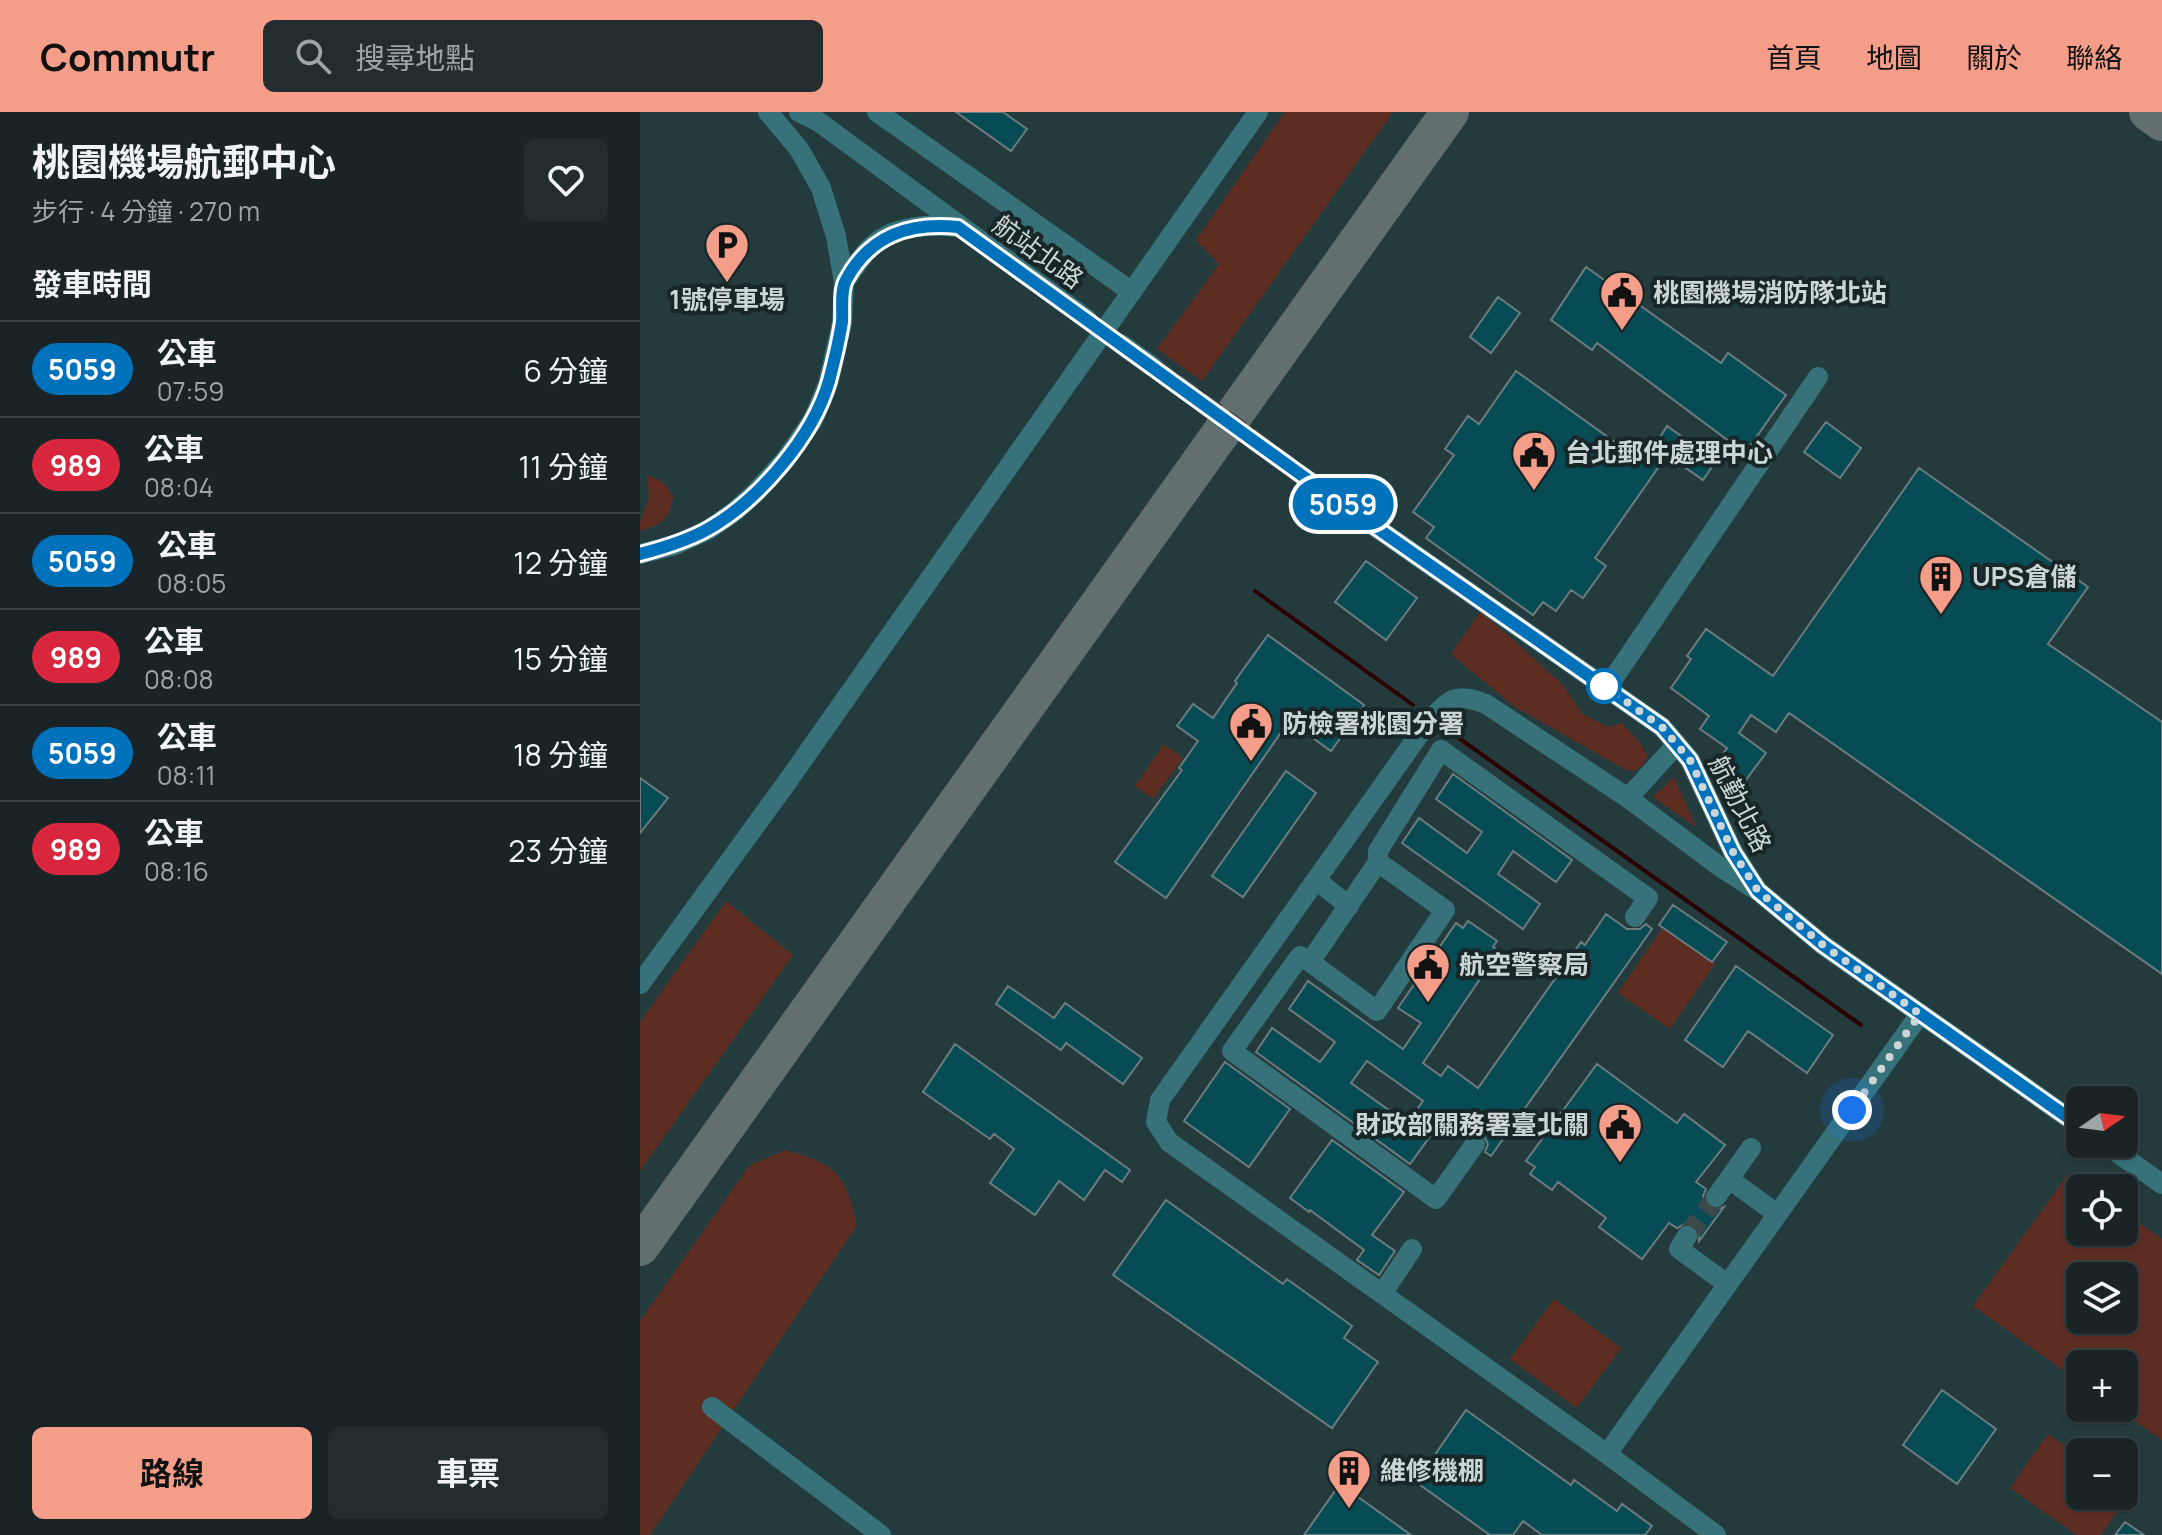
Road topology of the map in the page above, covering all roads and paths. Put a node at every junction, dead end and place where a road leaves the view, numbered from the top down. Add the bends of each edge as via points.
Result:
1 (768, 112) edge
2 (799, 112) edge
3 (877, 112) edge
4 (1258, 112) edge
5 (958, 227) junction
6 (844, 282) junction
7 (1132, 292) junction
8 (1087, 319) dead end
9 (1121, 344) dead end
10 (1152, 366) tunnel mouth
11 (1818, 377) dead end
12 (1311, 482) tunnel mouth
13 (640, 554) edge
14 (1607, 688) junction
15 (1677, 744) junction
16 (1628, 798) junction
17 (1378, 862) junction
18 (1316, 880) junction
19 (1758, 891) junction
20 (1349, 906) junction
21 (1635, 917) dead end
22 (1310, 962) junction
23 (640, 984) edge
24 (1920, 1014) junction
25 (2066, 1116) edge
26 (1475, 1144) dead end
27 (1751, 1148) dead end
28 (2125, 1158) edge
29 (1729, 1179) junction
30 (2162, 1184) edge
31 (1716, 1197) tunnel mouth
32 (1777, 1214) junction
33 (1687, 1236) dead end
34 (1412, 1249) dead end
35 (1727, 1284) junction
36 (1382, 1294) junction
37 (712, 1407) dead end
38 (1607, 1454) junction
39 (881, 1535) edge
40 (1716, 1535) edge

1 - 6 street via 799,149 821,188
2 - 5 street, 航站北路
3 - 7 street
4 - 7 street
5 - 6 street via 918,226 891,234 872,245
5 - 8 street, 航站北路
6 - 13 street via 842,323 828,384 813,420 785,460 755,493 708,530
7 - 23 street
9 - 10 street
11 - 14 street
12 - 14 street, 航勤北路
14 - 15 street, 航勤北路
15 - 16 street
15 - 19 street, 航勤北路
16 - 18 street via 1486,704 1467,697 1446,702
16 - 19 street
17 - 20 street
17 - 21 street via 1378,851 1441,750 1648,898
17 - 22 street via 1445,910 1377,1011
18 - 20 street
18 - 36 street via 1160,1100 1156,1122 1169,1142
19 - 24 street, 航勤北路
20 - 22 street
22 - 26 street via 1300,956 1232,1051 1436,1199
24 - 25 street, 航勤北路
24 - 32 street
27 - 29 street
28 - 30 street
29 - 31 street
29 - 32 street
32 - 35 street
33 - 35 street via 1679,1249
34 - 36 street
35 - 38 street
36 - 38 street
37 - 39 street
38 - 40 street

